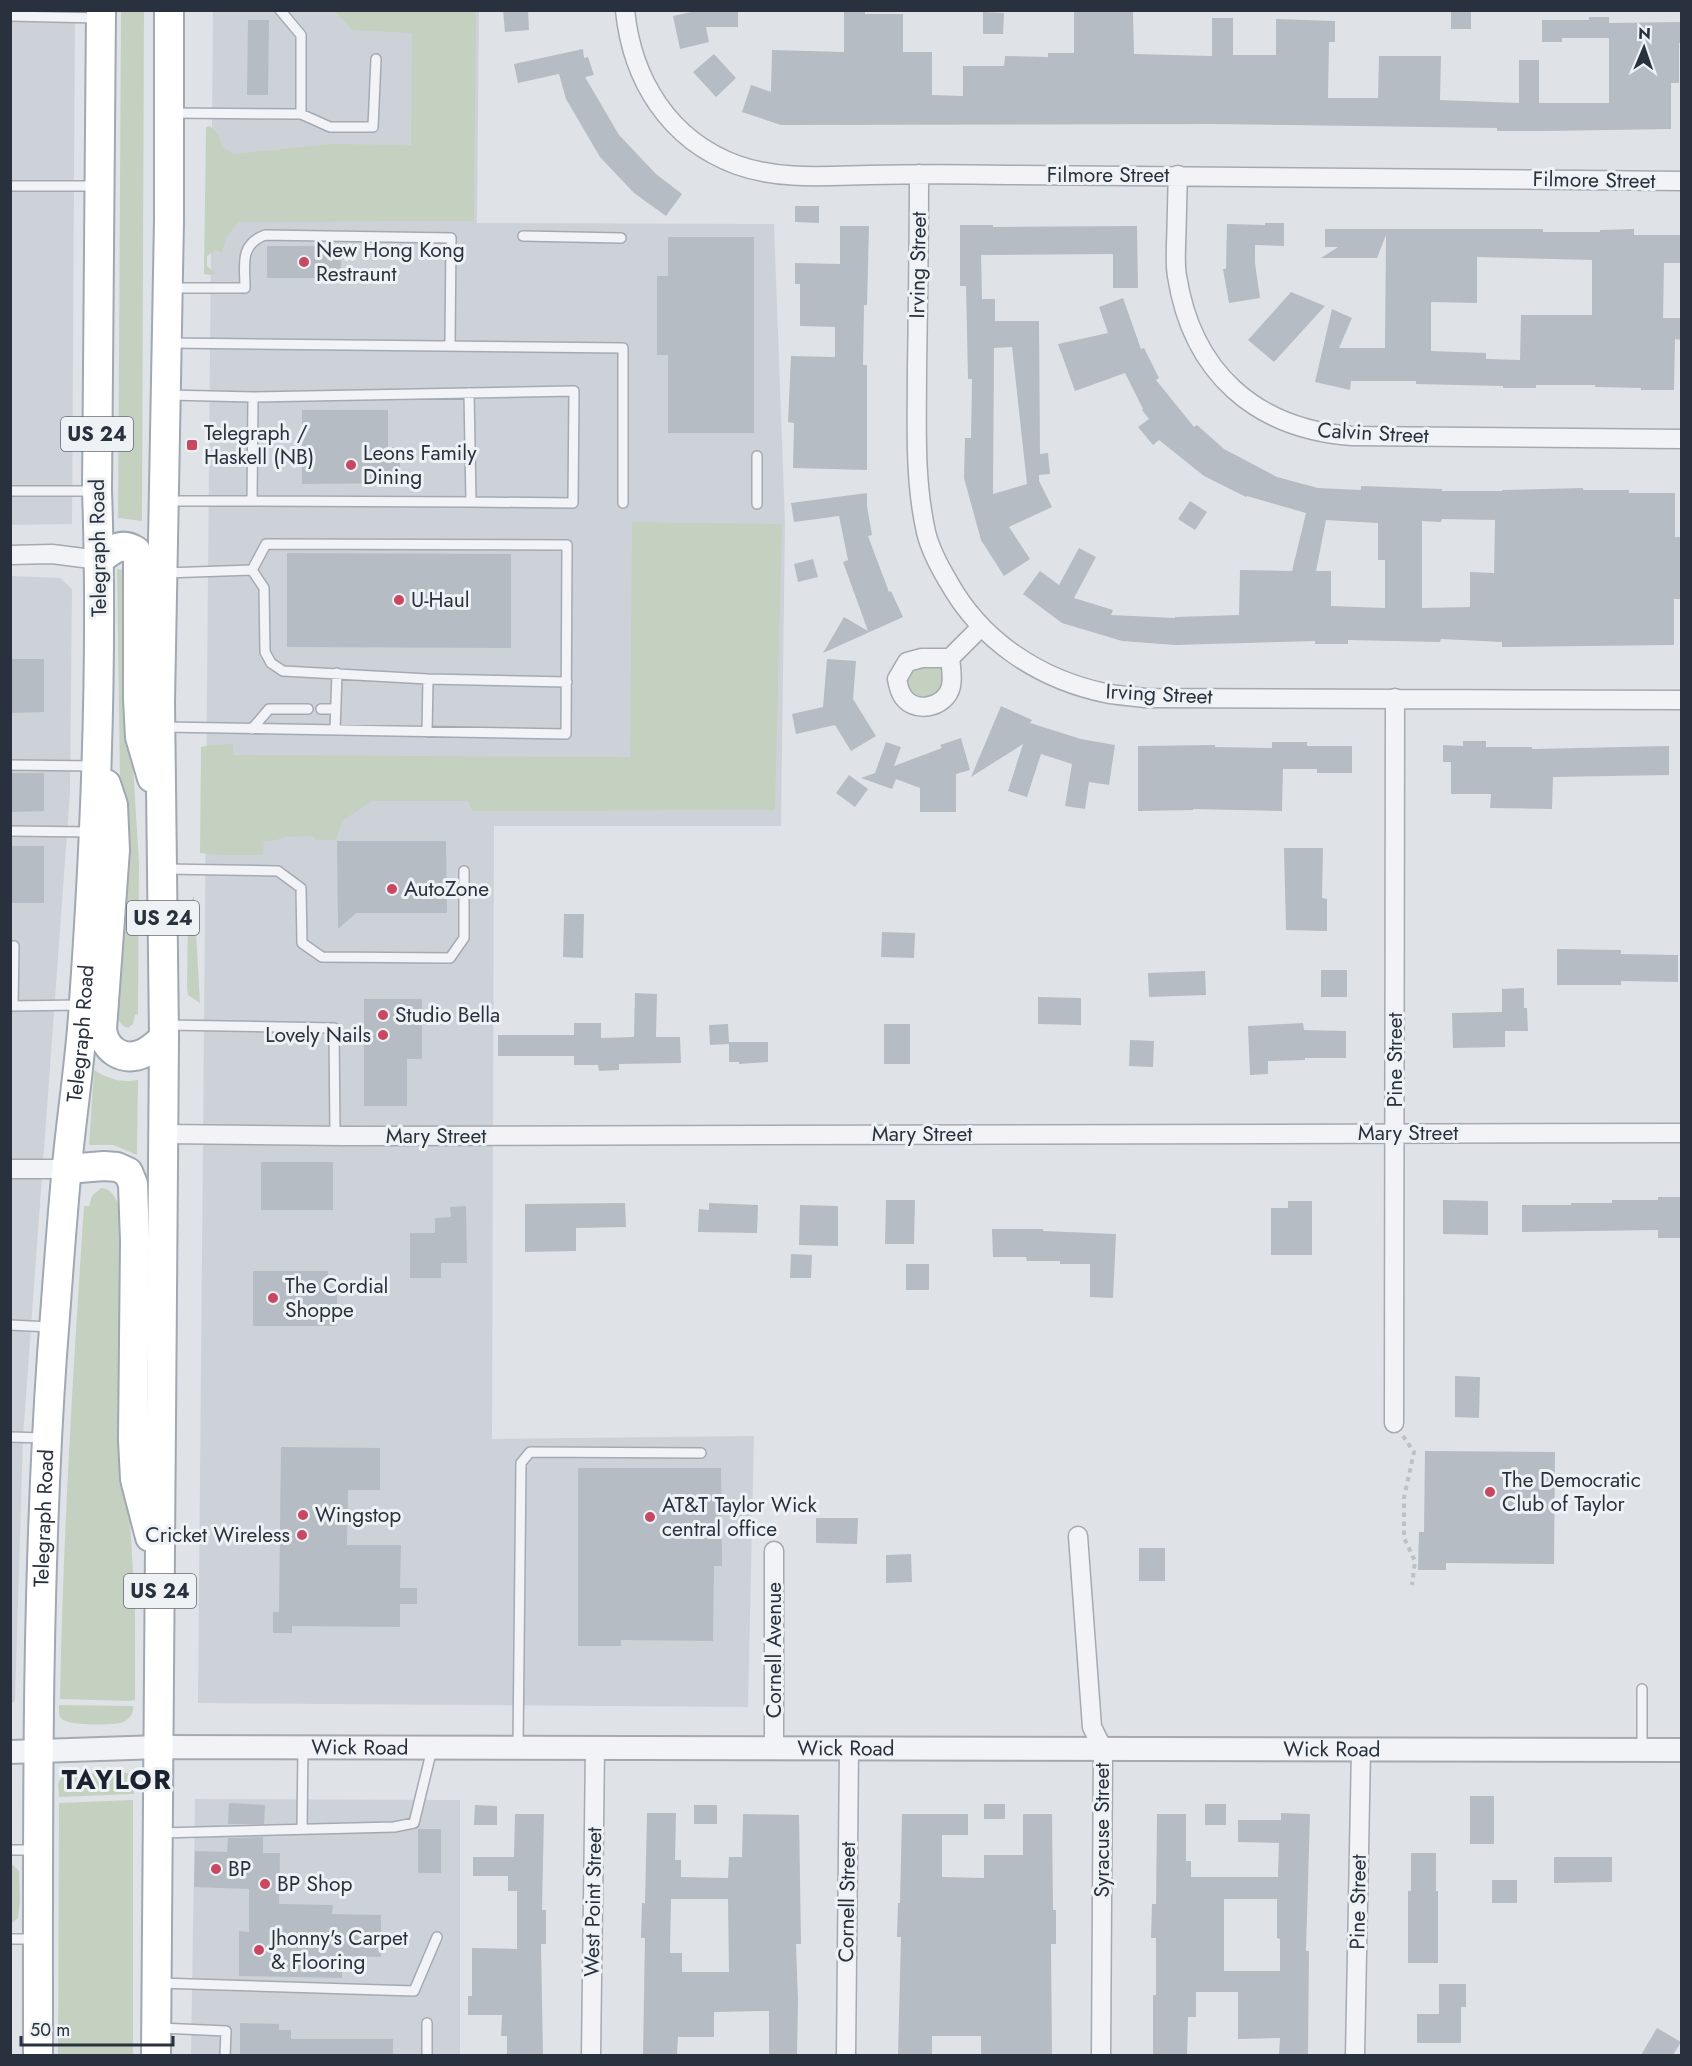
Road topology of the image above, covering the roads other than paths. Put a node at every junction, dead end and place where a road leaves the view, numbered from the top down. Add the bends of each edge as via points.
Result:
1 (169, 10) edge
2 (280, 10) edge
3 (626, 10) edge
4 (101, 14) edge
5 (10, 16) edge
6 (376, 59) dead end
7 (169, 113) junction
8 (301, 114) junction
9 (919, 174) junction
10 (1178, 175) junction
11 (1682, 181) edge
12 (10, 186) edge
13 (99, 186) junction
14 (523, 236) dead end
15 (621, 238) dead end
16 (168, 288) junction
17 (167, 342) junction
18 (450, 345) junction
19 (469, 393) junction
20 (165, 395) junction
21 (253, 397) junction
22 (1682, 439) edge
23 (757, 456) dead end
24 (97, 490) junction
25 (10, 491) edge
26 (164, 501) junction
27 (252, 501) junction
28 (471, 502) junction
29 (623, 504) dead end
30 (757, 504) dead end
31 (10, 555) edge
32 (99, 560) junction
33 (252, 570) junction
34 (162, 573) junction
35 (981, 627) junction
36 (950, 658) dead end
37 (337, 673) junction
38 (428, 679) junction
39 (567, 682) junction
40 (1395, 698) junction
41 (1682, 700) edge
42 (308, 709) dead end
43 (321, 709) dead end
44 (336, 709) junction
45 (161, 727) junction
46 (252, 729) junction
47 (335, 730) junction
48 (427, 732) junction
49 (97, 763) junction
50 (10, 765) edge
51 (161, 812) junction
52 (10, 831) edge
53 (93, 832) junction
54 (162, 869) junction
55 (464, 870) dead end
56 (10, 946) edge
57 (84, 1005) junction
58 (12, 1006) edge
59 (164, 1032) junction
60 (1682, 1133) edge
61 (163, 1134) junction
62 (1395, 1134) junction
63 (335, 1136) junction
64 (10, 1169) edge
65 (67, 1169) junction
66 (10, 1325) edge
67 (54, 1327) junction
68 (1394, 1423) road end
69 (10, 1437) edge
70 (47, 1438) junction
71 (701, 1453) dead end
72 (1078, 1536) dead end
73 (774, 1551) dead end
74 (160, 1578) junction
75 (1642, 1689) dead end
76 (160, 1747) junction
77 (303, 1748) junction
78 (432, 1749) junction
79 (518, 1749) junction
80 (595, 1749) junction
81 (774, 1749) junction
82 (849, 1749) junction
83 (1103, 1749) junction
84 (1361, 1749) junction
85 (1642, 1750) junction
86 (1682, 1750) edge
87 (24, 1752) edge
88 (302, 1828) junction
89 (159, 1833) junction
90 (24, 1850) edge
91 (437, 1937) dead end
92 (24, 1939) edge
93 (157, 1983) junction
94 (428, 2023) dead end
95 (156, 2042) edge
96 (38, 2055) edge
97 (225, 2055) edge
98 (427, 2055) edge
99 (591, 2055) edge
100 (846, 2055) edge
101 (1101, 2055) edge
102 (1355, 2055) edge

1 - 7 main road, US 24
2 - 8 lane via 301,34
3 - 9 street, Filmore Street via 632,51 653,98 683,132 720,158 788,176
4 - 5 lane
4 - 13 main road, Telegraph Road / US 24
6 - 8 lane via 374,127 330,127
7 - 8 lane
7 - 16 main road, US 24
9 - 10 street, Filmore Street
9 - 35 street, Irving Street via 919,492 926,534 940,567 959,601
10 - 11 street, Filmore Street
10 - 22 street, Calvin Street via 1176,273 1190,325 1200,348 1225,382 1266,413 1307,430 1352,436
12 - 13 lane
13 - 24 main road, Telegraph Road / US 24
14 - 15 lane
16 - 17 main road, US 24
16 - 18 lane via 246,288 245,250 253,239 265,235 451,238
17 - 18 lane
17 - 20 main road, US 24
18 - 29 lane via 622,348
19 - 21 lane
19 - 28 lane
19 - 28 lane via 574,391 573,503
20 - 21 lane
20 - 26 main road, US 24
21 - 27 lane
23 - 30 lane
24 - 25 lane
24 - 32 main road, Telegraph Road / US 24
26 - 27 lane
26 - 34 main road, US 24
27 - 28 lane
31 - 32 street via 52,554
32 - 49 main road, Telegraph Road / US 24
32 - 51 main road via 123,545 136,551 140,737
33 - 34 lane
33 - 37 lane via 264,588 265,652 271,663 283,671
33 - 39 lane via 266,544 567,545
34 - 45 main road, US 24
35 - 36 street
35 - 40 street, Irving Street via 1008,651 1041,671 1107,694 1145,698
37 - 38 lane
37 - 44 lane
38 - 39 lane
38 - 48 lane
39 - 48 lane via 566,734
40 - 41 street, Irving Street
40 - 62 street, Pine Street
42 - 46 lane via 269,709
43 - 44 lane
44 - 47 lane
45 - 46 lane
45 - 51 main road, US 24
46 - 47 lane
47 - 48 lane
49 - 50 lane
49 - 53 main road, Telegraph Road / US 24
49 - 59 main road via 113,805 115,850 103,1039 117,1054 144,1054
51 - 54 main road, US 24
52 - 53 lane
53 - 57 main road, Telegraph Road / US 24
54 - 55 lane via 278,871 301,888 302,943 322,957 439,958 450,958 464,938
54 - 59 main road, US 24
56 - 58 lane via 14,946
57 - 58 lane
57 - 65 main road, Telegraph Road / US 24
59 - 61 main road, US 24
59 - 63 lane via 334,1028
60 - 62 street, Mary Street
61 - 63 street, Mary Street
61 - 74 main road, US 24
62 - 63 street, Mary Street
62 - 68 street, Pine Street
64 - 65 street
65 - 67 main road, Telegraph Road / US 24
65 - 74 main road via 117,1167 128,1172 133,1184 133,1450 135,1479
66 - 67 lane
67 - 70 main road, Telegraph Road / US 24
69 - 70 lane
70 - 87 main road, Telegraph Road / US 24
71 - 79 lane via 530,1452 520,1463
72 - 83 street, Syracuse Street via 1092,1727
73 - 81 street, Cornell Avenue
74 - 76 main road, US 24
75 - 85 lane
76 - 77 street, Wick Road
76 - 87 street, Wick Road
76 - 89 main road, US 24
77 - 78 street, Wick Road
77 - 88 lane
78 - 79 street, Wick Road
78 - 88 lane via 414,1822 394,1827
79 - 80 street, Wick Road
80 - 81 street, Wick Road
80 - 99 street, West Point Street
81 - 82 street, Wick Road
82 - 83 street, Wick Road
82 - 100 street, Cornell Street
83 - 84 street, Wick Road
83 - 101 street, Syracuse Street
84 - 85 street, Wick Road
84 - 102 street, Pine Street
85 - 86 street, Wick Road
87 - 90 main road, Telegraph Road / US 24
88 - 89 lane
89 - 93 main road, US 24
90 - 92 main road, Telegraph Road / US 24
91 - 93 lane via 414,1992
92 - 96 main road, Telegraph Road / US 24
93 - 95 main road, US 24
94 - 98 lane
95 - 97 lane via 226,2031

